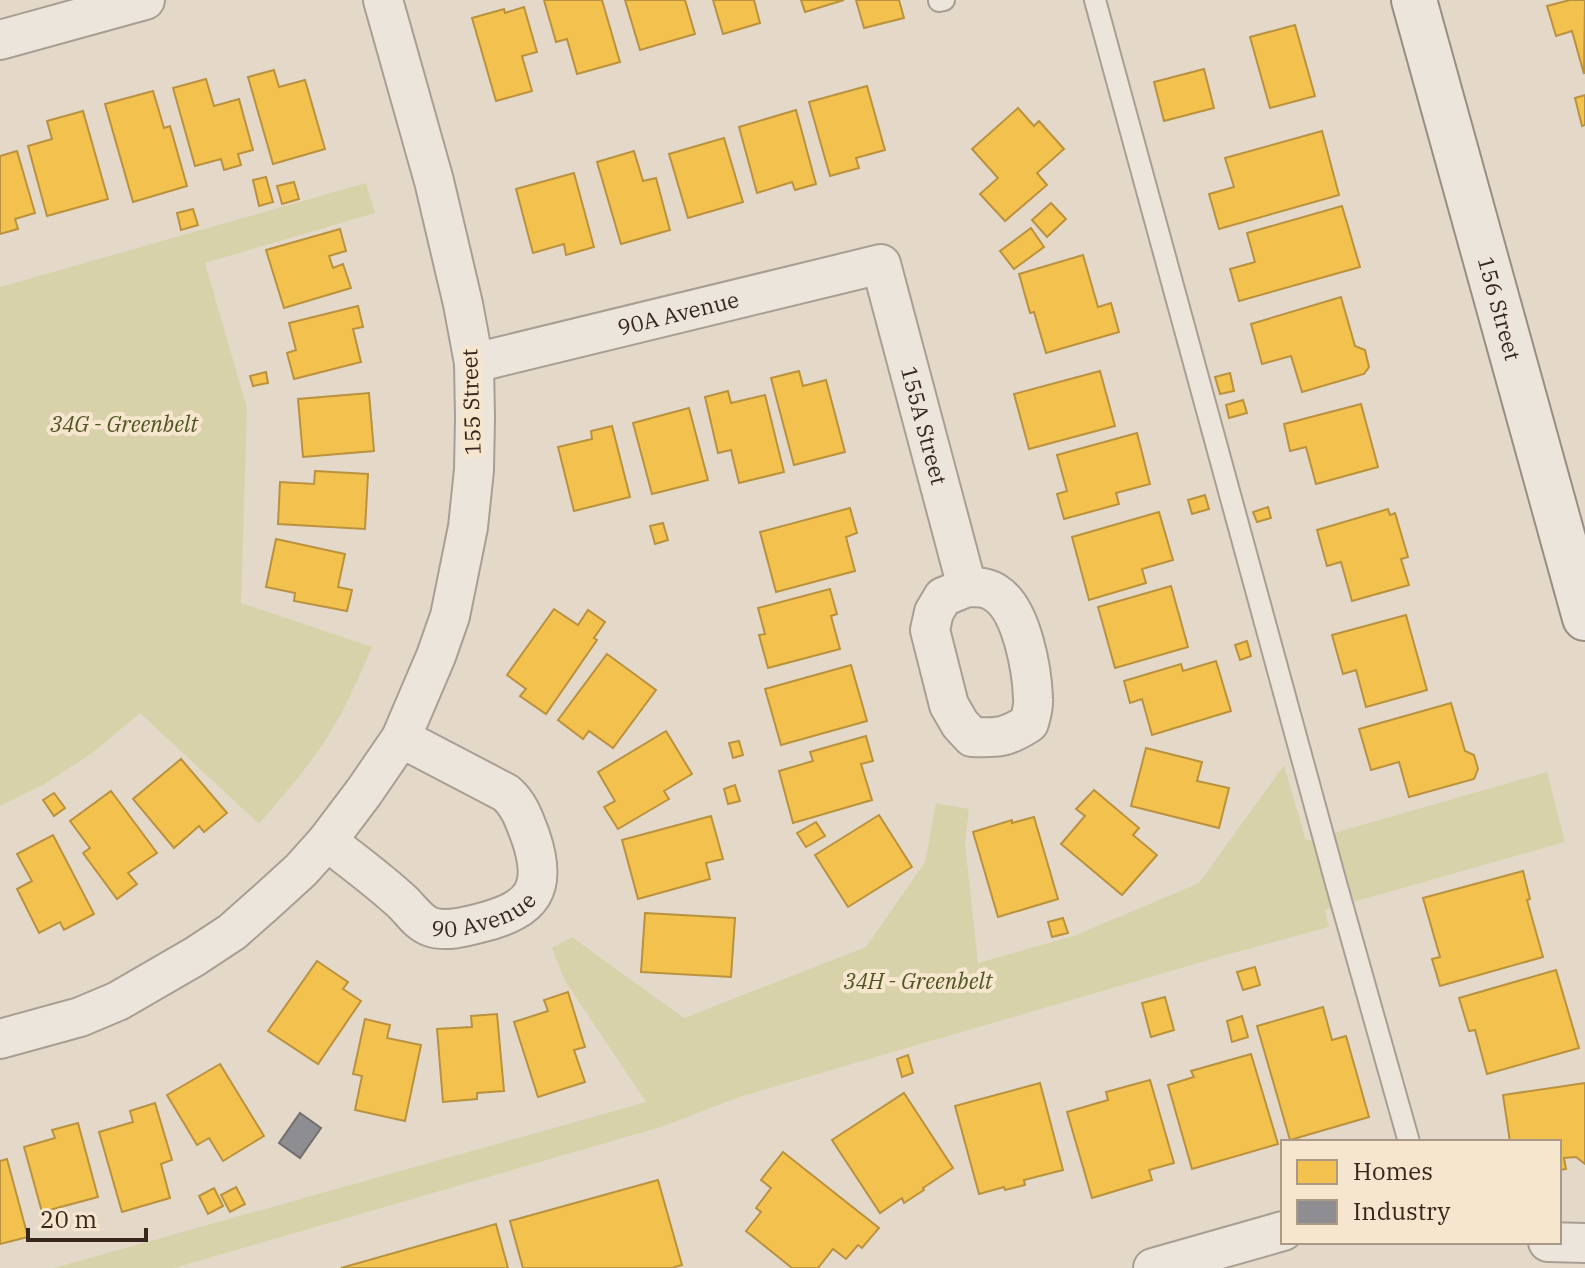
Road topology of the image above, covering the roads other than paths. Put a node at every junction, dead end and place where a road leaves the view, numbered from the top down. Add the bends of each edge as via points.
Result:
1 (145, 0) edge
2 (383, 0) edge
3 (1095, 0) edge
4 (1414, 0) edge
5 (0, 40) edge
6 (881, 264) joint
7 (474, 363) junction
8 (967, 587) dead end
9 (1585, 618) edge
10 (401, 738) junction
11 (327, 841) junction
12 (0, 1039) edge
13 (1408, 1140) edge
14 (1281, 1232) edge
15 (1561, 1242) edge
16 (1585, 1243) edge
17 (1153, 1268) edge

1 - 5 street
2 - 7 street, 155 Street via 434,181
3 - 13 lane
4 - 9 main road, 156 Street
6 - 7 street, 90A Avenue
6 - 8 street, 155A Street
7 - 10 street, 155 Street via 468,527 450,616
10 - 11 street, 155 Street
10 - 11 street, 90 Avenue via 513,798 539,865 528,902 489,921 432,928
11 - 12 street via 232,932 194,957 118,1001
14 - 17 street
15 - 16 street

